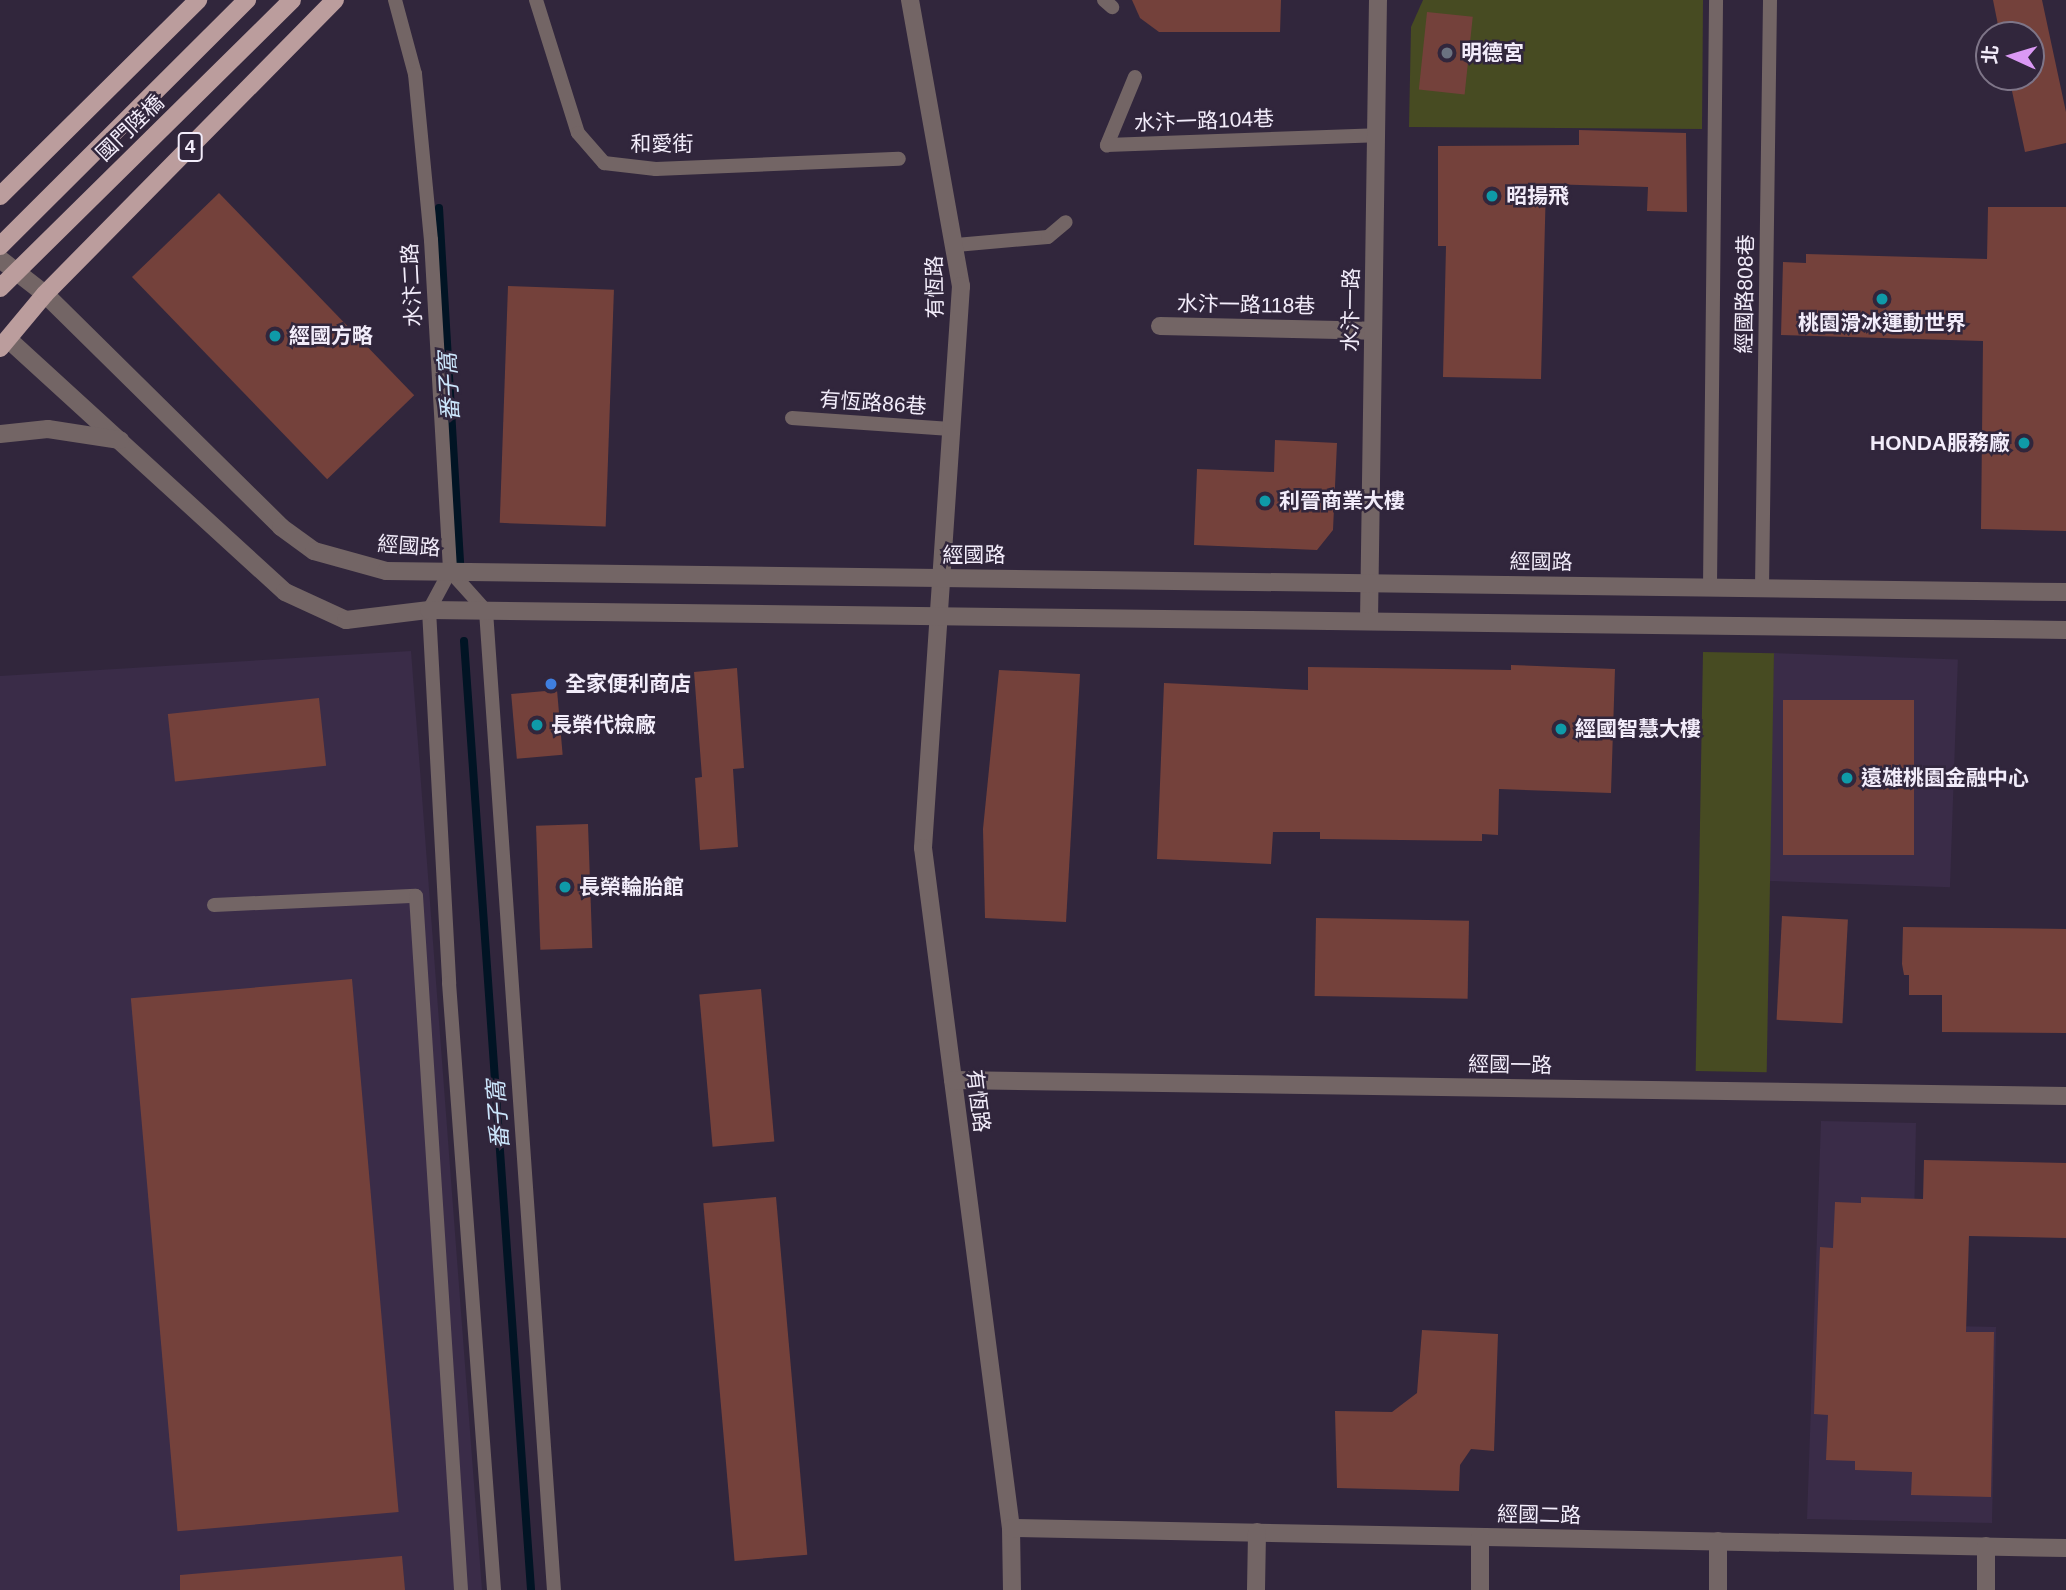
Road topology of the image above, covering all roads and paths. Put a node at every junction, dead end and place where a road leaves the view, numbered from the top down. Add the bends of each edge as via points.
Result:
1 (198, 0) edge
2 (247, 0) edge
3 (292, 0) edge
4 (335, 0) edge
5 (395, 0) edge
6 (536, 0) edge
7 (910, 0) edge
8 (1378, 0) edge
9 (1717, 0) edge
10 (1770, 0) edge
11 (1135, 77) dead end
12 (1376, 135) junction
13 (899, 159) dead end
14 (0, 196) edge
15 (1066, 222) dead end
16 (956, 245) junction
17 (0, 246) edge
18 (0, 259) edge
19 (0, 288) edge
20 (45, 294) junction
21 (1160, 326) dead end
22 (1373, 331) junction
23 (4, 343) edge
24 (792, 418) dead end
25 (951, 429) junction
26 (0, 434) edge
27 (120, 440) junction
28 (450, 571) junction
29 (942, 578) junction
30 (1369, 582) junction
31 (1710, 587) junction
32 (1762, 588) junction
33 (2066, 592) edge
34 (429, 610) junction
35 (486, 611) junction
36 (938, 617) junction
37 (1369, 620) junction
38 (2066, 630) edge
39 (214, 905) dead end
40 (953, 1080) junction
41 (2066, 1096) edge
42 (1011, 1528) junction
43 (1257, 1532) junction
44 (1480, 1537) junction
45 (1718, 1541) junction
46 (1986, 1546) junction
47 (2066, 1548) edge
48 (461, 1590) edge
49 (494, 1590) edge
50 (554, 1590) edge
51 (1012, 1590) edge
52 (1256, 1590) edge
53 (1480, 1590) edge
54 (1718, 1590) edge
55 (1986, 1590) edge

1 - 14 main road
2 - 17 main road, 國門陸橋
3 - 19 main road, 國門陸橋 / 4, bridge
4 - 20 main road, 4
5 - 28 lane, 水汴二路 via 415,74 431,240
6 - 13 lane, 和愛街 via 578,133 604,163 656,169
7 - 16 street, 有恆路
8 - 12 street, 水汴一路
9 - 31 lane, 經國路808巷
10 - 32 lane, 經國路808巷
11 - 12 lane, 水汴一路104巷 via 1107,145
12 - 22 street, 水汴一路
15 - 16 lane via 1048,237
16 - 25 street, 有恆路 via 961,286
18 - 20 street, 經國路
20 - 23 main road, 4
20 - 28 street, 經國路 via 281,527 314,551 386,571
21 - 22 street, 水汴一路118巷
22 - 30 street, 水汴一路
23 - 27 street
24 - 25 lane, 有恆路86巷
25 - 29 street, 有恆路
26 - 27 street via 48,429
27 - 34 street via 285,592 346,620
28 - 29 street, 經國路
28 - 34 lane
28 - 35 lane
29 - 30 street, 經國路
29 - 36 street, 有恆路
30 - 31 street, 經國路
30 - 37 street, 水汴一路
31 - 32 street, 經國路
32 - 33 street, 經國路
34 - 35 street
34 - 49 lane via 449,983
35 - 36 street
35 - 50 lane
36 - 37 street
36 - 40 street, 有恆路 via 923,848
37 - 38 street
39 - 48 lane via 416,896
40 - 41 street, 經國一路
40 - 42 street, 有恆路
42 - 43 street, 經國二路
42 - 51 street, 有恆路
43 - 44 street, 經國二路
43 - 52 street
44 - 45 street, 經國二路
44 - 53 street
45 - 46 street, 經國二路
45 - 54 street
46 - 47 street, 經國二路
46 - 55 street

